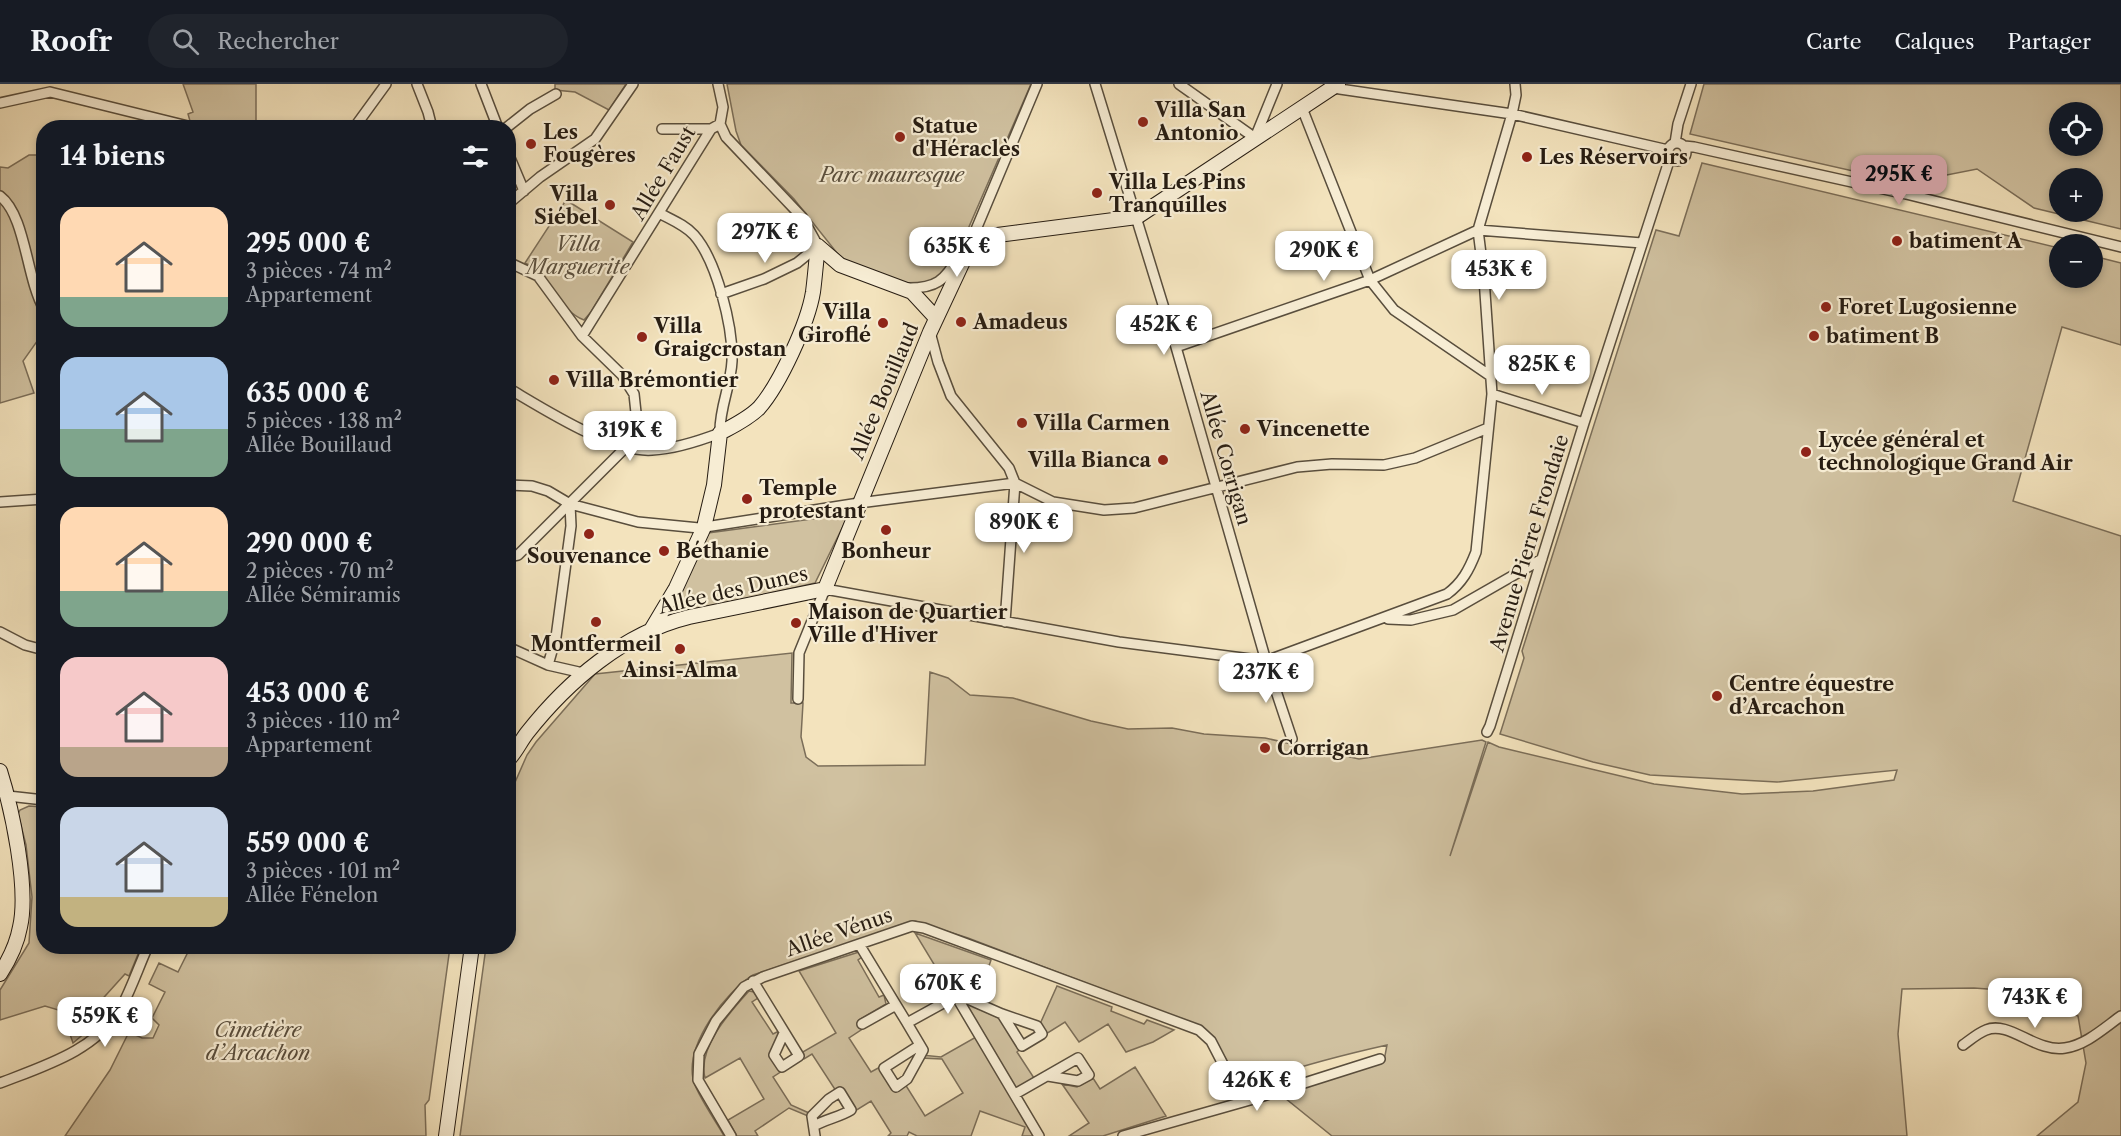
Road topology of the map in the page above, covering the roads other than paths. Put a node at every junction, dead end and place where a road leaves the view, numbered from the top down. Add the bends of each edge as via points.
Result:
1 (386, 84) edge
2 (417, 84) edge
3 (481, 84) edge
4 (633, 84) edge
5 (718, 84) edge
6 (1037, 84) edge
7 (1095, 84) edge
8 (1179, 84) edge
9 (1277, 84) edge
10 (1515, 84) edge
11 (1691, 84) edge
12 (1336, 86) edge
13 (556, 94) dead end
14 (0, 103) edge
15 (1302, 108) junction
16 (1512, 114) junction
17 (164, 120) edge
18 (360, 120) edge
19 (430, 120) edge
20 (495, 120) edge
21 (516, 120) edge
22 (720, 123) junction
23 (662, 129) dead end
24 (711, 129) junction
25 (1255, 138) junction
26 (1674, 149) junction
27 (516, 172) edge
28 (524, 191) junction
29 (0, 196) edge
30 (516, 198) edge
31 (659, 213) junction
32 (1137, 217) junction
33 (1478, 230) junction
34 (974, 238) junction
35 (1642, 243) junction
36 (818, 246) junction
37 (2118, 247) edge
38 (516, 266) edge
39 (1370, 280) junction
40 (938, 283) junction
41 (903, 288) junction
42 (721, 294) junction
43 (36, 296) edge
44 (946, 296) junction
45 (936, 318) junction
46 (930, 332) junction
47 (582, 336) junction
48 (1176, 348) junction
49 (1489, 375) junction
50 (516, 393) edge
51 (1492, 394) junction
52 (1584, 423) junction
53 (1488, 428) junction
54 (720, 433) junction
55 (625, 448) junction
56 (1016, 483) junction
57 (516, 485) edge
58 (1215, 488) junction
59 (36, 500) edge
60 (0, 502) edge
61 (859, 503) junction
62 (570, 504) junction
63 (704, 527) junction
64 (516, 555) edge
65 (1542, 559) junction
66 (825, 589) junction
67 (1383, 619) junction
68 (1005, 622) junction
69 (651, 630) junction
70 (0, 632) edge
71 (36, 648) edge
72 (516, 651) edge
73 (1266, 661) junction
74 (548, 665) junction
75 (583, 673) junction
76 (798, 699) dead end
77 (1487, 732) dead end
78 (1292, 739) dead end
79 (516, 748) edge
80 (0, 771) edge
81 (8, 796) junction
82 (36, 799) edge
83 (859, 944) junction
84 (145, 954) edge
85 (471, 954) edge
86 (0, 974) edge
87 (753, 981) junction
88 (956, 996) junction
89 (896, 1005) junction
90 (1002, 1014) dead end
91 (2121, 1017) edge
92 (907, 1023) junction
93 (862, 1024) dead end
94 (784, 1033) dead end
95 (920, 1045) junction
96 (1963, 1045) dead end
97 (1380, 1059) dead end
98 (1048, 1076) dead end
99 (0, 1083) edge
100 (1015, 1095) junction
101 (1242, 1101) junction
102 (446, 1136) edge
103 (731, 1136) edge
104 (1040, 1136) edge
105 (1124, 1136) edge

1 - 18 street
2 - 19 street
3 - 20 street
4 - 28 street via 595,139
5 - 22 street via 723,106
6 - 34 street
7 - 32 street, Allée Corrigan
8 - 25 street
9 - 25 street
10 - 16 street
11 - 26 street, Avenue Pierre Frondaie
12 - 15 street
12 - 16 street
13 - 21 street
14 - 17 street via 50,92
15 - 25 street
15 - 39 street
16 - 26 street
16 - 33 street
22 - 24 street, Allée Faust
22 - 36 street via 726,137 802,217
23 - 24 street
24 - 31 street, Allée Faust
25 - 32 street
26 - 35 street, Avenue Pierre Frondaie
26 - 37 street via 1694,147
27 - 28 street
28 - 30 street
29 - 43 street via 15,214
31 - 42 street via 694,236 707,255
31 - 47 street, Allée Faust
32 - 34 street
32 - 48 street, Allée Corrigan
33 - 35 street
33 - 39 street
33 - 49 street
34 - 40 street
34 - 44 street, Allée Bouillaud
35 - 52 street, Avenue Pierre Frondaie
36 - 41 street via 840,265
36 - 42 street via 797,263
36 - 54 street via 811,301 789,359 759,408
38 - 47 street via 538,276
39 - 48 street
39 - 49 street via 1394,310
40 - 41 street via 926,288
40 - 44 street via 944,284
41 - 45 street via 912,291
42 - 54 street via 729,320 732,362
44 - 45 street, Allée Bouillaud
45 - 46 street, Allée Bouillaud
46 - 56 street via 951,396 1009,468
46 - 61 street, Allée Bouillaud
47 - 55 street via 622,375 634,394 637,422
48 - 58 street, Allée Corrigan
49 - 51 street
50 - 55 street via 561,420
51 - 52 street
51 - 53 street
52 - 65 street, Avenue Pierre Frondaie
53 - 58 street via 1415,458 1384,465 1297,467
53 - 67 street via 1476,552 1470,567 1447,594
54 - 55 street via 652,450
54 - 63 street
55 - 62 street
56 - 58 street via 1053,502 1104,510 1134,508
56 - 61 street
56 - 68 street
57 - 62 street via 540,488
58 - 73 street, Allée Corrigan
59 - 60 street
61 - 63 street
61 - 66 street, Allée Bouillaud
62 - 63 street via 638,522
62 - 64 street
62 - 74 street via 571,525 556,637
63 - 69 street via 676,588
65 - 67 street via 1453,610 1411,620
65 - 77 street, Avenue Pierre Frondaie
66 - 68 street, Allée des Dunes
66 - 69 street, Allée des Dunes via 689,617
66 - 76 street, Allée Bouillaud via 799,653
67 - 73 street
68 - 73 street, Allée des Dunes
69 - 75 street, Allée des Dunes
70 - 71 street
72 - 74 street
73 - 78 street, Allée Corrigan
74 - 75 street
75 - 79 street, Allée des Dunes
80 - 81 street
81 - 82 street
81 - 86 street via 18,854 21,926
83 - 87 street, Allée Vénus
83 - 89 street
83 - 101 street, Allée Vénus via 916,926 1199,1030 1211,1041
84 - 99 street via 123,1005 96,1038 54,1062
85 - 102 street
87 - 94 street
87 - 103 street, Allée Vénus via 716,1021 699,1054 698,1080
88 - 90 street
88 - 92 street
88 - 100 street
89 - 92 street
89 - 93 street
91 - 96 street via 2085,1041 2065,1048 2048,1048 2000,1028 1987,1029
92 - 95 street
95 - 95 street via 923,1050 907,1079 896,1087 884,1068
97 - 101 street
98 - 100 street
100 - 104 street
101 - 105 street

